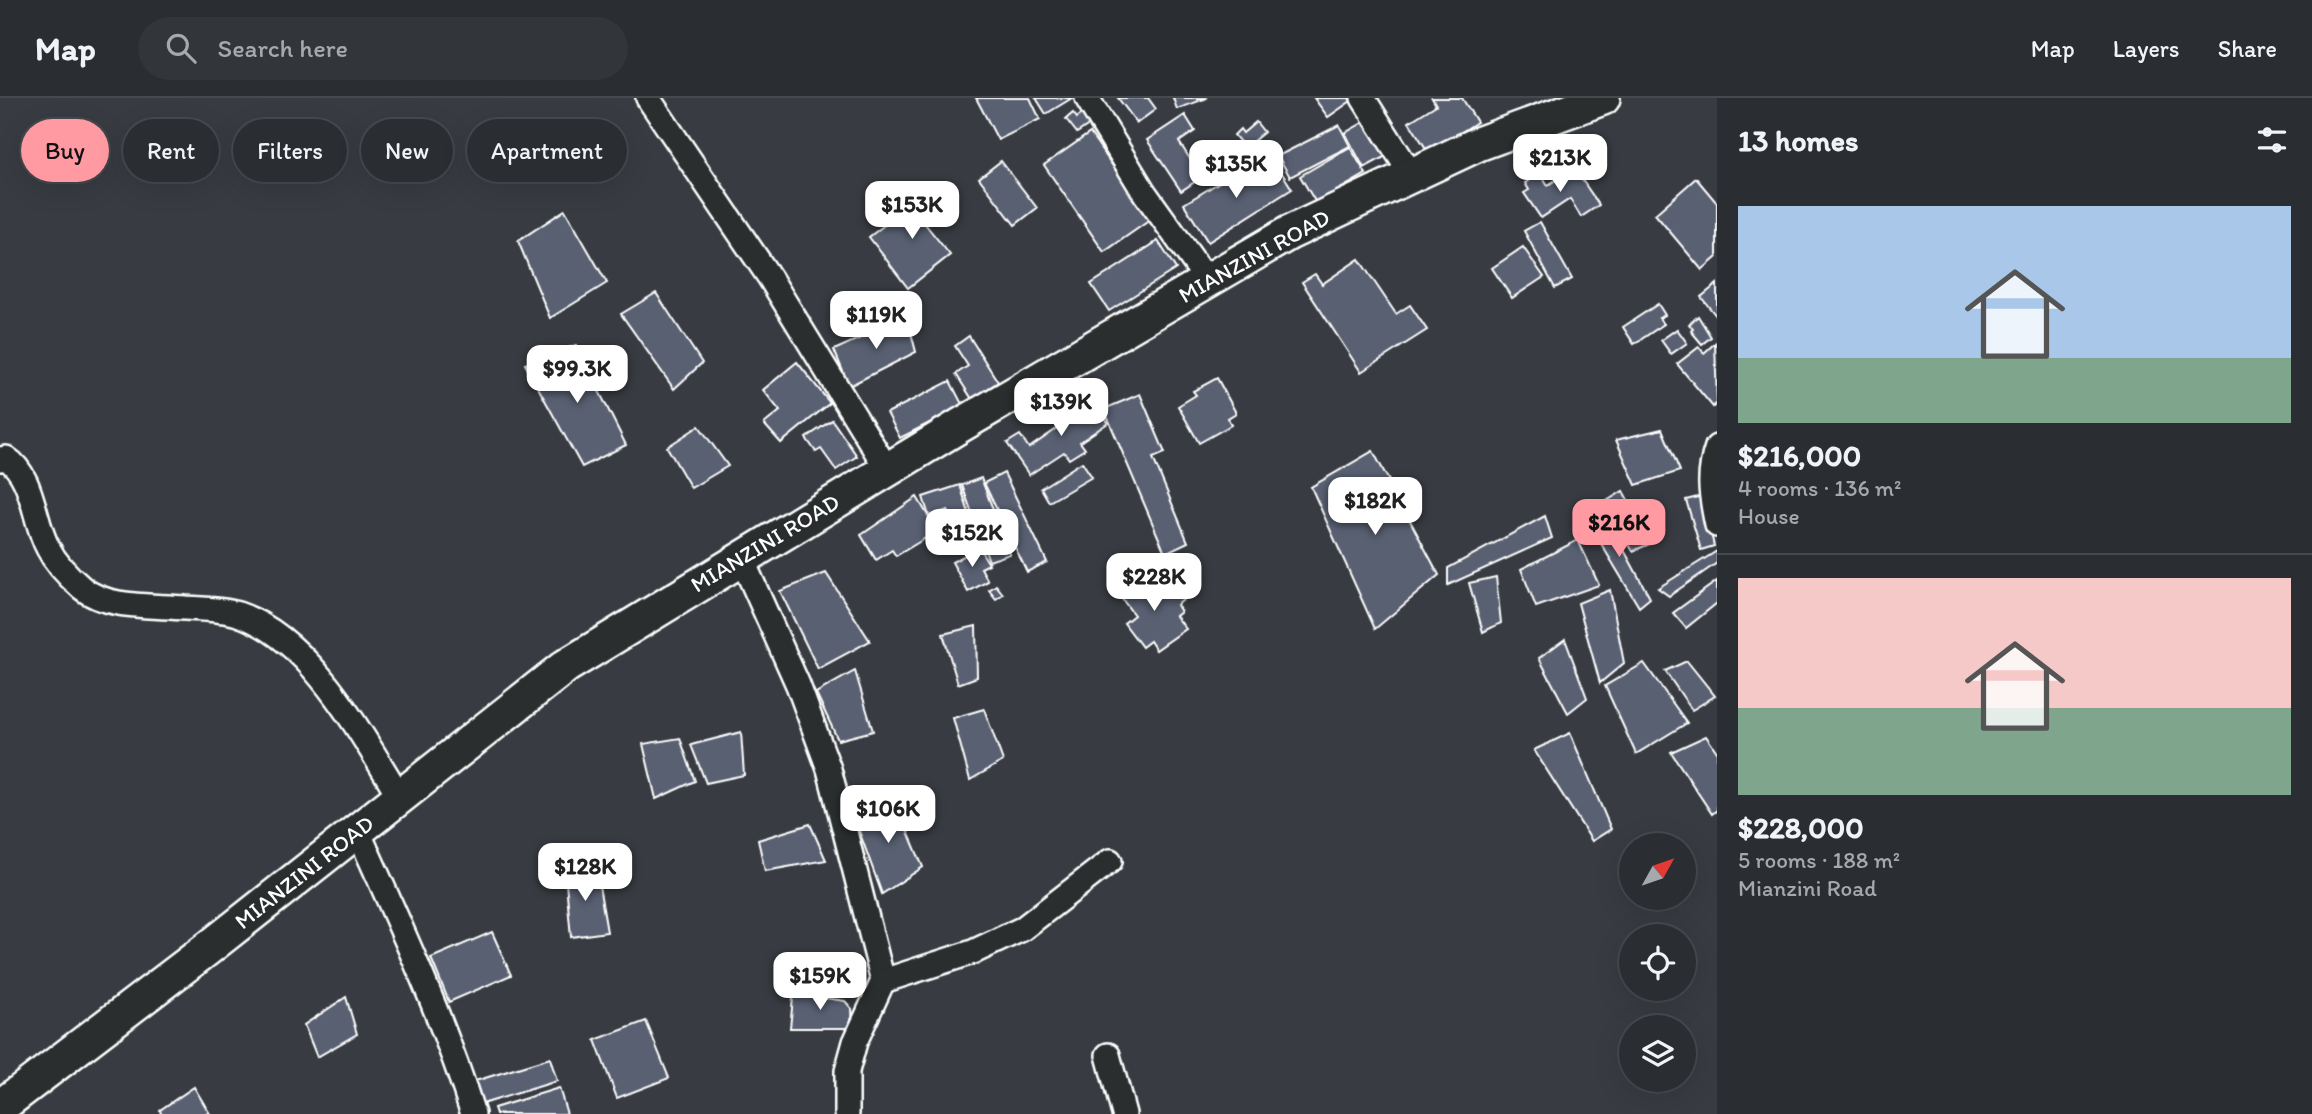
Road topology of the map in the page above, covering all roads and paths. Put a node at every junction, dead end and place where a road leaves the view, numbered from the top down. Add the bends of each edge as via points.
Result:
1 (648, 98) edge
2 (1087, 98) edge
3 (1363, 98) edge
4 (1603, 98) edge
5 (1411, 174) junction
6 (1207, 280) junction
7 (1717, 447) edge
8 (0, 459) edge
9 (887, 469) junction
10 (1717, 525) edge
11 (741, 557) junction
12 (400, 797) junction
13 (356, 830) junction
14 (1110, 861) dead end
15 (883, 981) junction
16 (1108, 1055) dead end
17 (0, 1107) edge
18 (473, 1114) edge
19 (848, 1114) edge
20 (1124, 1114) edge

1 - 9 street via 770,278
2 - 6 street via 1144,192
3 - 5 street
4 - 5 street, MIANZINI ROAD
5 - 6 street, MIANZINI ROAD via 1289,233
6 - 9 street, MIANZINI ROAD
7 - 10 street via 1710,467 1710,492
8 - 12 street via 6,458 18,468 48,548 85,591 106,600 237,614 272,631 307,662 351,718
9 - 11 street, MIANZINI ROAD
11 - 12 street, MIANZINI ROAD via 566,666
11 - 15 street via 798,685 829,769
12 - 13 street, MIANZINI ROAD
13 - 17 street, MIANZINI ROAD
13 - 18 street via 429,992
14 - 15 street via 1023,929 973,952
15 - 19 street via 855,1042 848,1071
16 - 20 street

